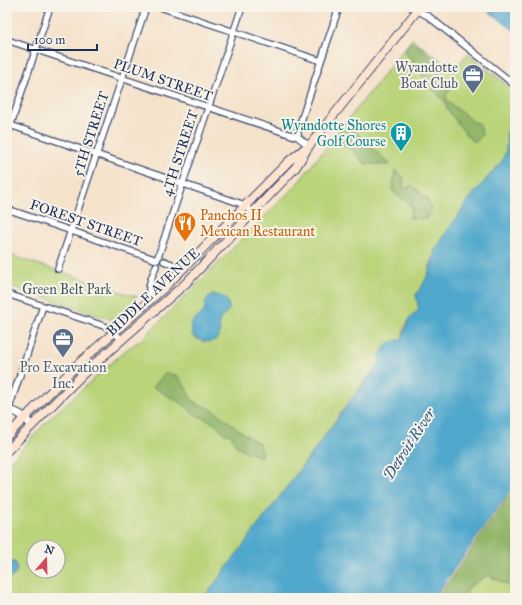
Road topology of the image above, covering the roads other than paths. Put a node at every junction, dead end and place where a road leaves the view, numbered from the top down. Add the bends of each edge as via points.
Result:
1 (50, 7) edge
2 (146, 7) edge
3 (160, 7) edge
4 (242, 7) edge
5 (339, 7) edge
6 (416, 8) edge
7 (234, 32) junction
8 (7, 40) edge
9 (36, 50) junction
10 (321, 61) junction
11 (122, 79) junction
12 (515, 85) edge
13 (208, 108) junction
14 (9, 124) edge
15 (7, 136) edge
16 (298, 138) junction
17 (309, 146) junction
18 (96, 155) junction
19 (183, 184) junction
20 (245, 205) junction
21 (7, 209) edge
22 (253, 213) junction
23 (71, 230) junction
24 (157, 260) joint
25 (164, 261) dead end
26 (156, 266) dead end
27 (58, 269) dead end
28 (184, 269) junction
29 (7, 294) edge
30 (152, 300) junction
31 (43, 306) junction
32 (115, 332) junction
33 (121, 340) junction
34 (7, 411) edge
35 (25, 418) junction
36 (32, 426) junction
37 (7, 436) edge
38 (7, 451) edge

1 - 9 street
2 - 11 street, 5TH STREET
3 - 7 street
4 - 7 street, 4TH STREET
5 - 10 street
6 - 12 street
6 - 17 main road, BIDDLE AVENUE
7 - 10 street
7 - 13 street, 4TH STREET
8 - 9 street, PLUM STREET
9 - 11 street, PLUM STREET
9 - 14 street
10 - 16 street via 298,130
11 - 13 street, PLUM STREET
11 - 18 street, 5TH STREET
13 - 16 street, PLUM STREET
13 - 19 street, 4TH STREET
14 - 15 street
14 - 18 street
16 - 17 street, PLUM STREET
17 - 20 main road, BIDDLE AVENUE
17 - 22 main road, BIDDLE AVENUE via 296,166
18 - 19 street
18 - 23 street, 5TH STREET
19 - 20 street
19 - 24 street, 4TH STREET
20 - 22 street
20 - 28 main road, BIDDLE AVENUE
21 - 23 street, FOREST STREET
22 - 33 main road, BIDDLE AVENUE via 186,283
23 - 24 street, FOREST STREET
23 - 27 street, 5TH STREET
25 - 28 street
26 - 30 street via 148,288
28 - 30 main road, BIDDLE AVENUE
29 - 31 street
30 - 32 main road, BIDDLE AVENUE
31 - 32 street
31 - 34 street
32 - 33 street
32 - 35 main road, BIDDLE AVENUE
33 - 36 main road, BIDDLE AVENUE
34 - 35 street via 14,411
35 - 36 street
35 - 37 main road, BIDDLE AVENUE
36 - 38 main road, BIDDLE AVENUE

